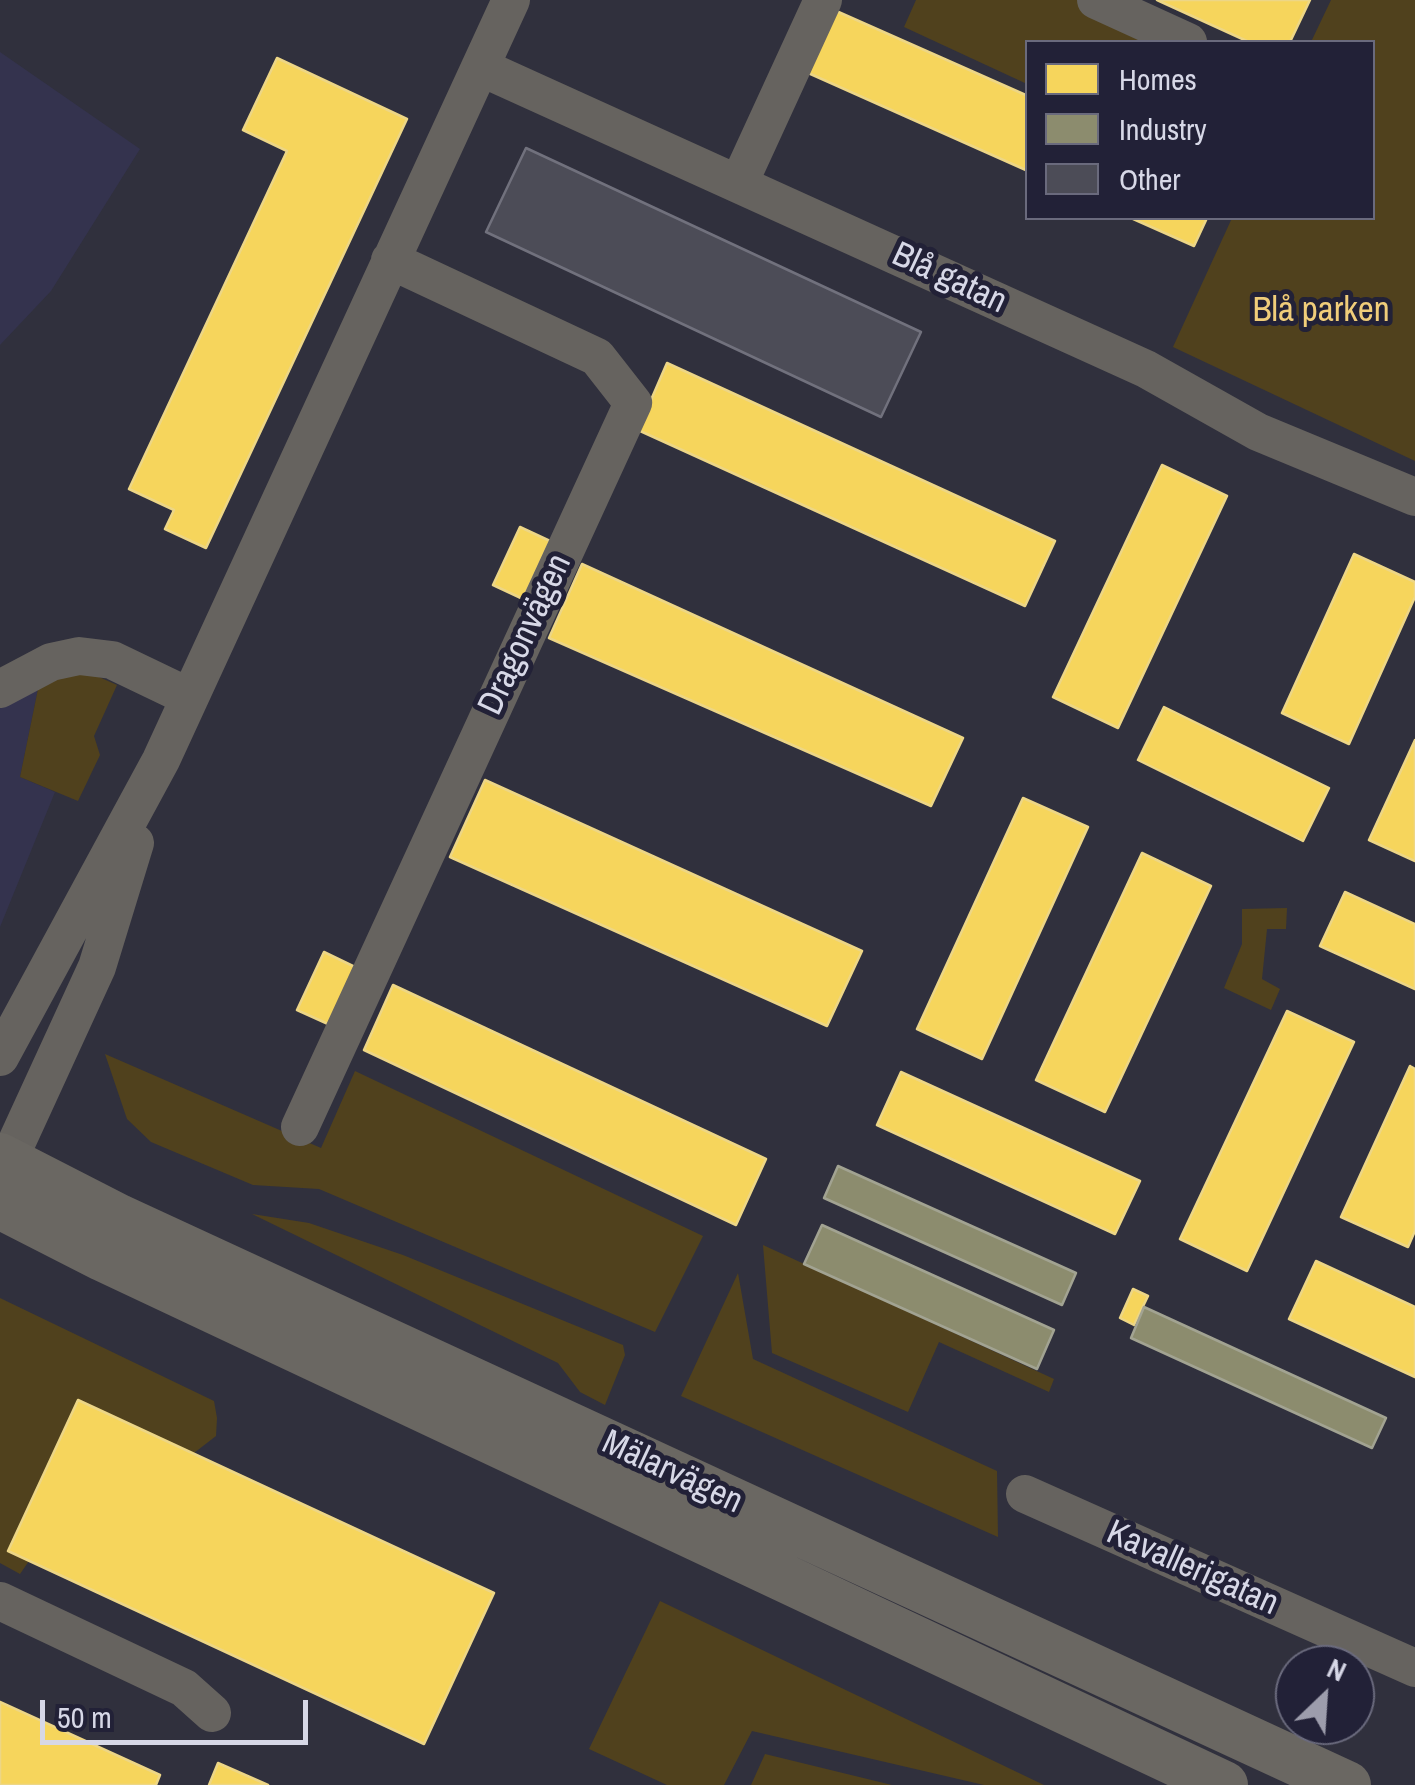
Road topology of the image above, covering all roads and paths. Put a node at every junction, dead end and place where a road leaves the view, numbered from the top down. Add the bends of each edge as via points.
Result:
1 (511, 0) edge
2 (823, 0) edge
3 (1096, 0) edge
4 (1184, 40) edge
5 (480, 67) junction
6 (739, 183) junction
7 (390, 260) junction
8 (1415, 497) edge
9 (0, 689) edge
10 (188, 696) junction
11 (160, 760) junction
12 (0, 1056) edge
13 (300, 1127) dead end
14 (2, 1175) edge
15 (1024, 1494) dead end
16 (0, 1601) edge
17 (1415, 1668) edge
18 (212, 1713) dead end
19 (1224, 1785) edge
20 (1347, 1785) edge

1 - 5 street
2 - 6 street
3 - 4 street
5 - 6 street, Blå gatan
5 - 7 street
6 - 8 street, Blå gatan via 1146,369 1258,432
7 - 10 street
7 - 13 street, Dragonvägen via 597,357 633,403
9 - 10 street via 51,662 79,656 112,660
10 - 11 street
11 - 12 street
11 - 14 street via 97,967
14 - 19 main road, Mälarvägen via 102,1257
14 - 20 main road, Mälarvägen via 119,1218
15 - 17 street, Kavallerigatan
16 - 18 street via 184,1688

